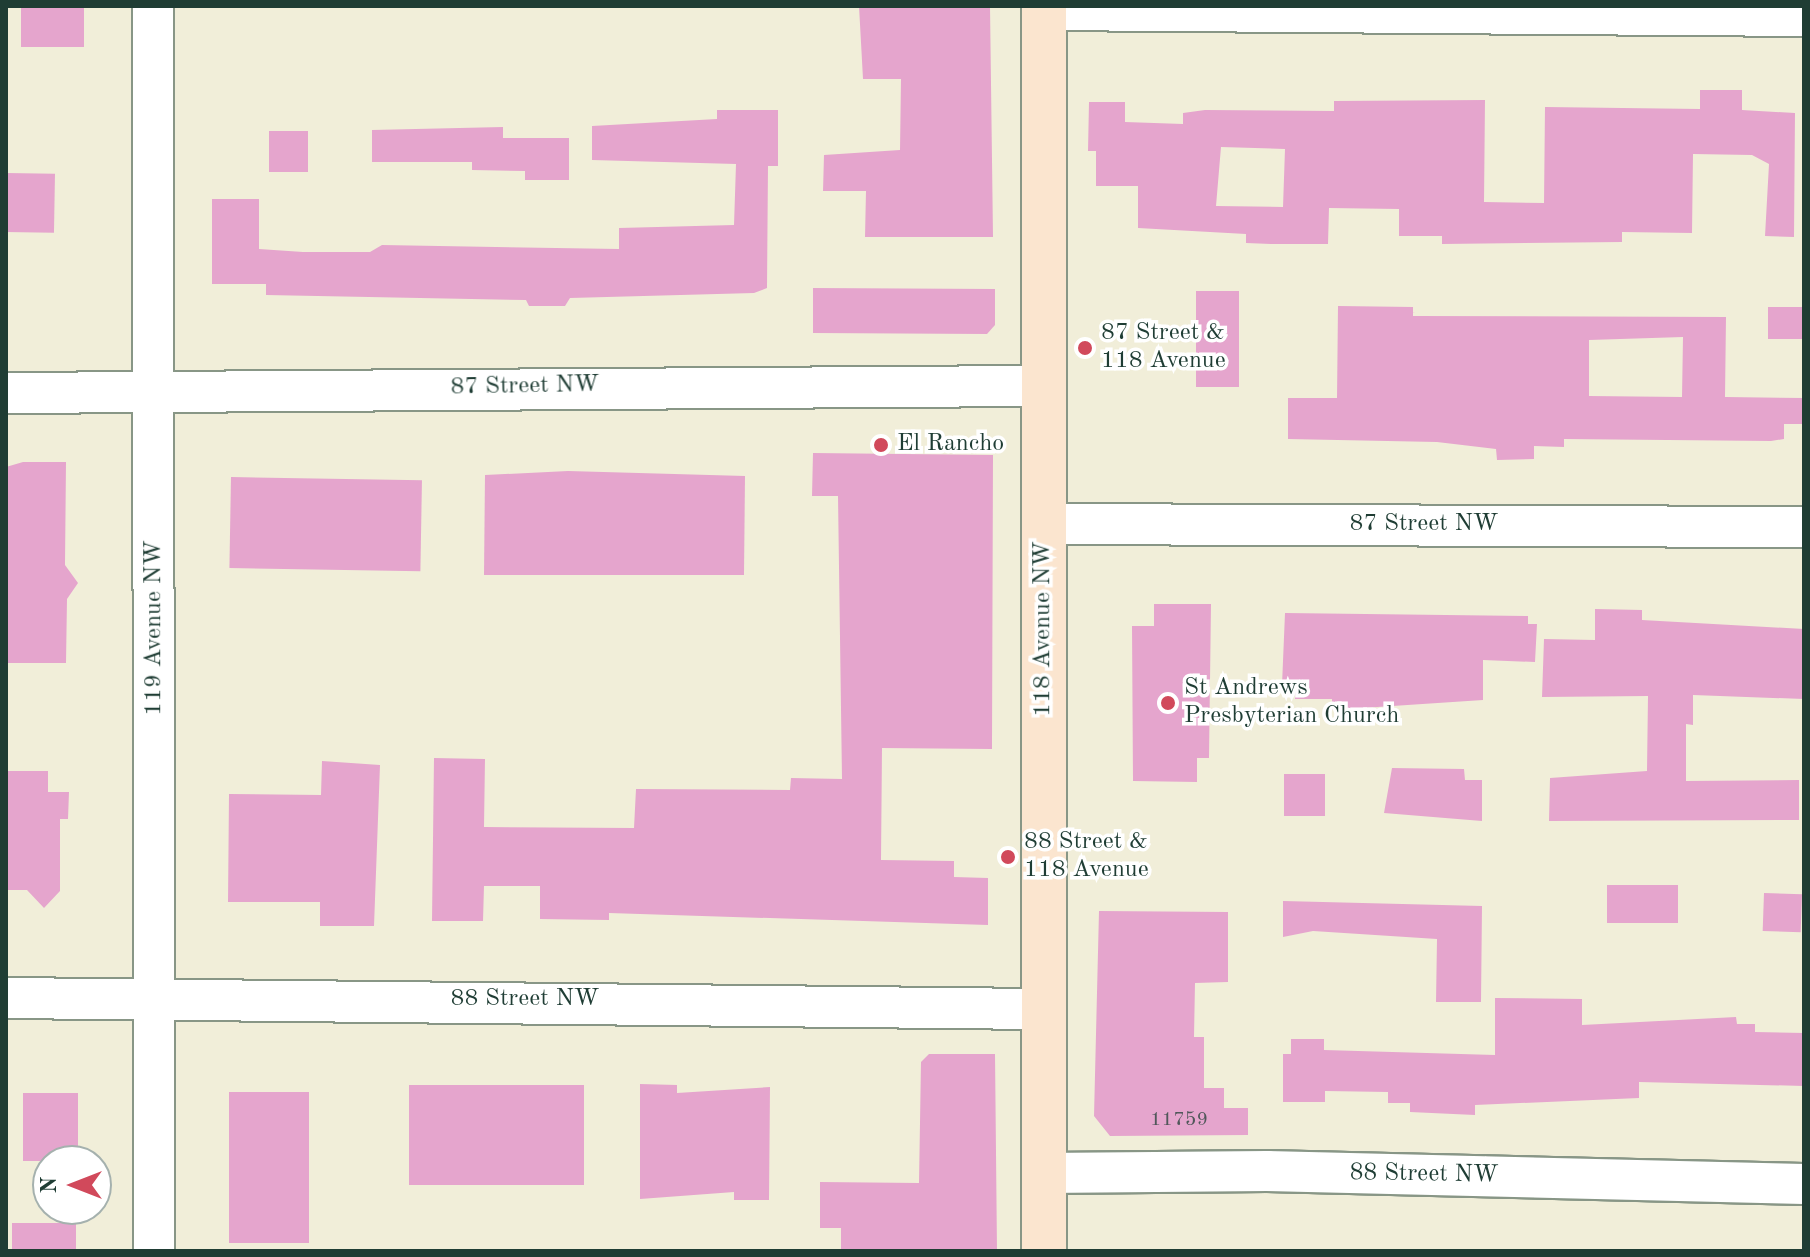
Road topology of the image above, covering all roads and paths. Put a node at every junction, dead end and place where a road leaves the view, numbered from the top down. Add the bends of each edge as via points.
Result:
1 (153, 6) edge
2 (1044, 8) edge
3 (1804, 16) edge
4 (1044, 386) junction
5 (6, 393) edge
6 (154, 393) junction
7 (1044, 524) junction
8 (1804, 527) edge
9 (154, 997) junction
10 (6, 998) edge
11 (1044, 1009) junction
12 (1044, 1173) junction
13 (1804, 1184) edge
14 (154, 1251) edge
15 (1044, 1251) edge

1 - 6 street, 119 Avenue NW
2 - 3 street
2 - 4 main road, 118 Avenue NW
4 - 6 street, 87 Street NW
4 - 7 main road, 118 Avenue NW
5 - 6 street, 87 Street NW
6 - 9 street, 119 Avenue NW
7 - 8 street, 87 Street NW
7 - 11 main road, 118 Avenue NW
9 - 10 street, 88 Street NW
9 - 11 street, 88 Street NW
9 - 14 street, 119 Avenue NW
11 - 12 main road, 118 Avenue NW
12 - 13 street, 88 Street NW via 1267,1171
12 - 15 main road, 118 Avenue NW

